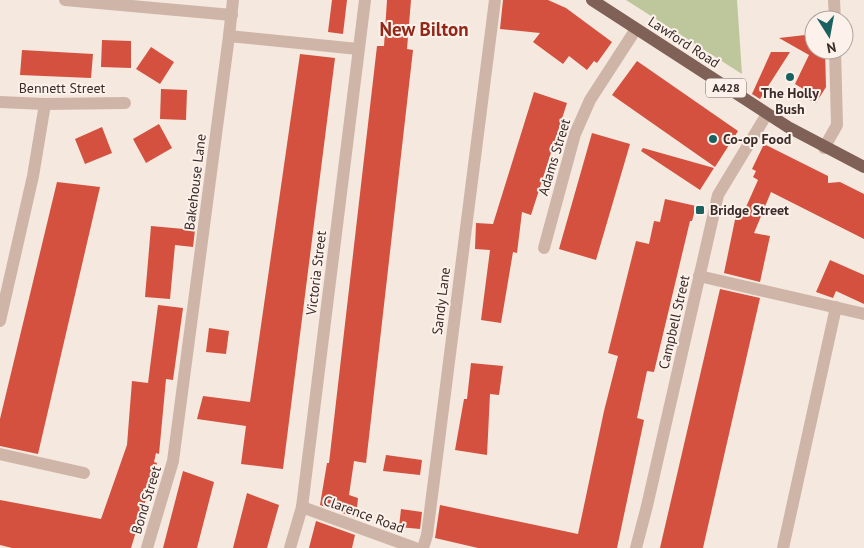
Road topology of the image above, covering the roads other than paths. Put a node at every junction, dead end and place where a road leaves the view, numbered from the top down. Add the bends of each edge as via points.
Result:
1 (65, 0) edge
2 (233, 0) edge
3 (365, 0) edge
4 (495, 0) edge
5 (592, 0) edge
6 (232, 15) junction
7 (636, 29) junction
8 (229, 36) junction
9 (358, 49) junction
10 (835, 60) edge
11 (0, 102) edge
12 (125, 102) dead end
13 (45, 104) junction
14 (766, 114) junction
15 (824, 148) junction
16 (864, 167) edge
17 (544, 248) dead end
18 (700, 276) junction
19 (836, 307) junction
20 (864, 314) edge
21 (0, 321) edge
22 (0, 454) edge
23 (173, 460) joint
24 (84, 473) dead end
25 (302, 507) junction
26 (395, 545) edge
27 (147, 548) edge
28 (290, 548) edge
29 (415, 548) edge
30 (423, 548) edge
31 (636, 548) edge
32 (783, 548) edge

1 - 6 street
2 - 6 street, Bakehouse Lane
3 - 9 street, Victoria Street
4 - 30 street, Sandy Lane
5 - 7 main road, Lawford Road / A428
6 - 8 street, Bakehouse Lane
7 - 14 main road, Lawford Road / A428
7 - 17 street, Adams Street via 590,100 575,134
8 - 9 street
8 - 23 street, Bakehouse Lane
9 - 25 street, Victoria Street
10 - 15 street via 837,124
11 - 13 street, Bennett Street
12 - 13 street, Bennett Street
13 - 21 street via 33,176
14 - 15 main road, Lawford Road / A428
14 - 18 street, Campbell Street via 718,194
15 - 16 main road, Lawford Road / A428
18 - 19 street
18 - 31 street, Campbell Street
19 - 20 street
19 - 32 street
22 - 24 street
23 - 27 street, Bond Street
25 - 26 street, Clarence Road
25 - 28 street, Victoria Street
26 - 29 street, Clarence Road

